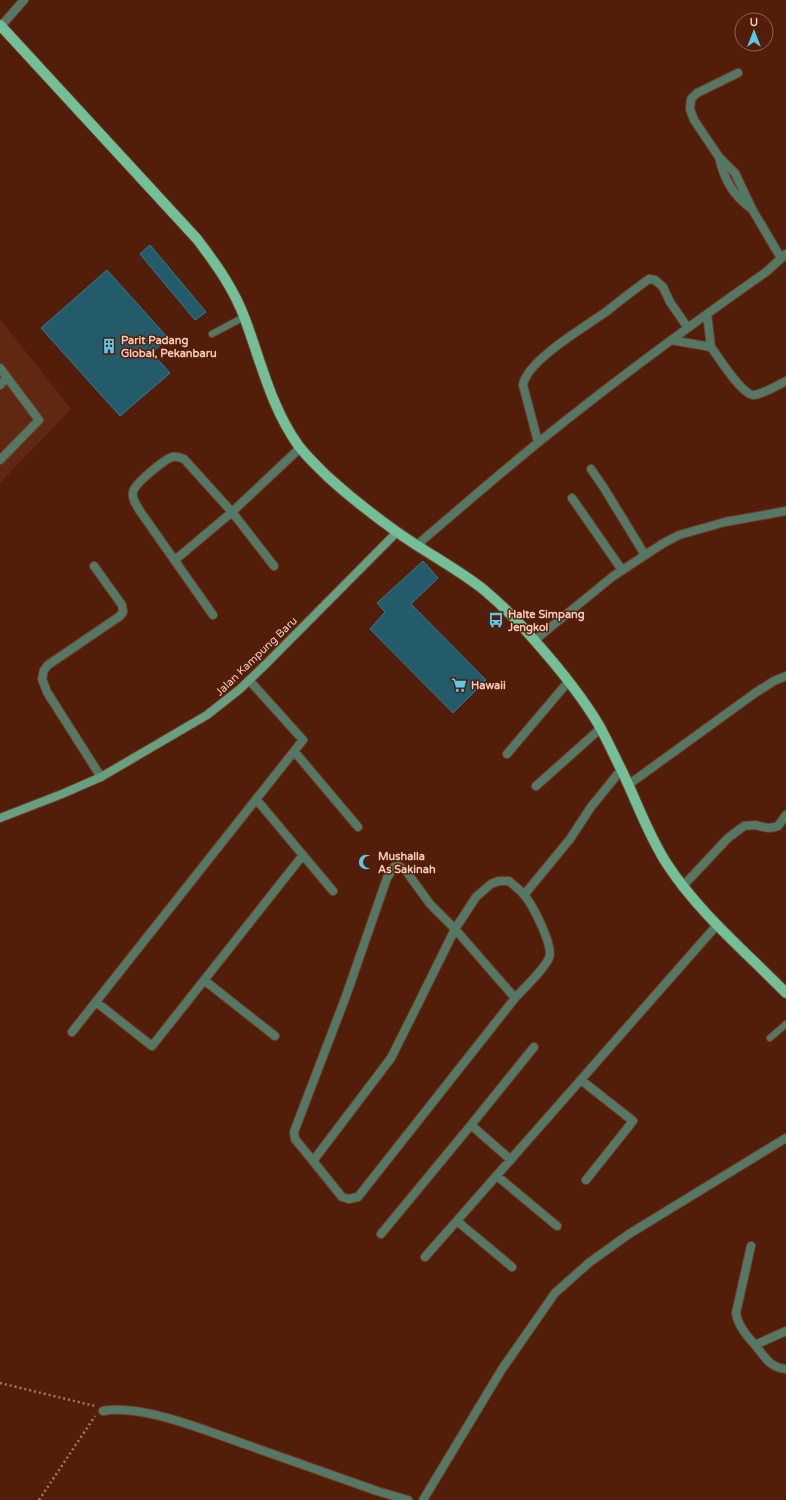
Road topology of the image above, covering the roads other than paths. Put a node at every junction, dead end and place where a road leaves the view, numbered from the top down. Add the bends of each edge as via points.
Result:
1 (24, 0) edge
2 (1, 26) edge
3 (738, 73) dead end
4 (784, 256) edge
5 (707, 314) junction
6 (244, 317) junction
7 (688, 328) junction
8 (212, 334) dead end
9 (671, 340) junction
10 (711, 347) junction
11 (0, 368) edge
12 (7, 377) junction
13 (786, 381) edge
14 (0, 385) edge
15 (538, 442) junction
16 (300, 448) junction
17 (0, 460) edge
18 (591, 469) dead end
19 (572, 498) dead end
20 (786, 511) edge
21 (232, 512) junction
22 (397, 532) junction
23 (418, 546) junction
24 (645, 555) junction
25 (175, 560) junction
26 (94, 566) dead end
27 (274, 566) dead end
28 (622, 570) junction
29 (213, 615) dead end
30 (535, 640) junction
31 (786, 676) edge
32 (249, 680) junction
33 (568, 682) junction
34 (600, 728) junction
35 (294, 751) junction
36 (507, 754) dead end
37 (621, 770) junction
38 (101, 777) junction
39 (628, 785) junction
40 (536, 786) dead end
41 (256, 800) junction
42 (786, 815) edge
43 (0, 818) edge
44 (358, 827) dead end
45 (303, 855) junction
46 (682, 886) junction
47 (333, 891) dead end
48 (524, 895) junction
49 (717, 925) junction
50 (454, 929) junction
51 (204, 980) junction
52 (786, 993) edge
53 (515, 998) junction
54 (96, 1002) junction
55 (786, 1024) edge
56 (72, 1032) dead end
57 (276, 1036) dead end
58 (770, 1038) dead end
59 (534, 1047) dead end
60 (581, 1080) junction
61 (471, 1125) junction
62 (786, 1138) edge
63 (511, 1160) junction
64 (313, 1161) junction
65 (497, 1176) junction
66 (586, 1180) dead end
67 (457, 1221) junction
68 (557, 1226) dead end
69 (381, 1234) dead end
70 (751, 1246) dead end
71 (425, 1258) dead end
72 (512, 1267) dead end
73 (786, 1331) edge
74 (755, 1345) junction
75 (786, 1368) edge
76 (103, 1411) road end
77 (408, 1500) edge
78 (423, 1500) edge

1 - 2 street
2 - 6 main road via 197,240 226,279
3 - 4 street via 697,93 691,99 690,109 694,120 719,157 735,173 752,209
4 - 5 street
5 - 7 street
5 - 10 street
6 - 8 lane
6 - 16 main road via 275,406
7 - 9 street
7 - 15 street via 663,287 655,280 649,279 547,354 530,370 523,385
9 - 10 street
9 - 15 street
10 - 13 street via 750,394 760,393
11 - 12 street
12 - 14 street
12 - 17 street via 39,420
15 - 23 street
16 - 21 street
16 - 22 main road via 339,487
18 - 24 street
19 - 28 street
20 - 24 street via 695,530 679,535
21 - 25 street
21 - 25 street via 180,457 166,460 143,479 133,492 134,499
21 - 27 street
22 - 23 main road
22 - 32 street, Jalan Kampung Baru
23 - 30 main road via 482,589
24 - 28 street
25 - 29 street
26 - 38 street via 122,605 123,612 48,665 42,678 49,697
28 - 30 street
30 - 33 main road
31 - 39 street via 755,694
32 - 35 street via 303,740
32 - 38 street, Jalan Kampung Baru via 207,715
33 - 34 main road
33 - 36 street
34 - 37 main road
34 - 40 street
35 - 41 street
35 - 44 street
37 - 39 main road
37 - 48 street via 591,807 570,839
38 - 43 street, Jalan Kampung Baru
39 - 46 main road via 655,844
41 - 45 street
41 - 54 street
42 - 46 street via 775,827 744,826 728,838
45 - 47 street
45 - 51 street
46 - 49 main road
48 - 50 street via 509,881 491,884 476,897
48 - 53 street via 550,949 549,956 539,972
49 - 52 main road
49 - 60 street
50 - 53 street
50 - 64 street via 390,1058
50 - 64 street via 430,904 406,871 399,866 394,867 387,878 346,996 294,1132 295,1139
51 - 54 street via 152,1046
51 - 57 street
53 - 64 street via 358,1197 342,1197
54 - 56 street
55 - 58 lane
59 - 61 street
60 - 63 street
60 - 66 street via 633,1121
61 - 63 street
61 - 69 street
62 - 78 street via 629,1234 590,1262 554,1293 502,1369
63 - 65 street
65 - 67 street
65 - 68 street
67 - 71 street
67 - 72 street
70 - 74 street via 736,1313 740,1326
73 - 74 street
74 - 75 street via 772,1365
76 - 77 street via 110,1409 144,1412 189,1425

